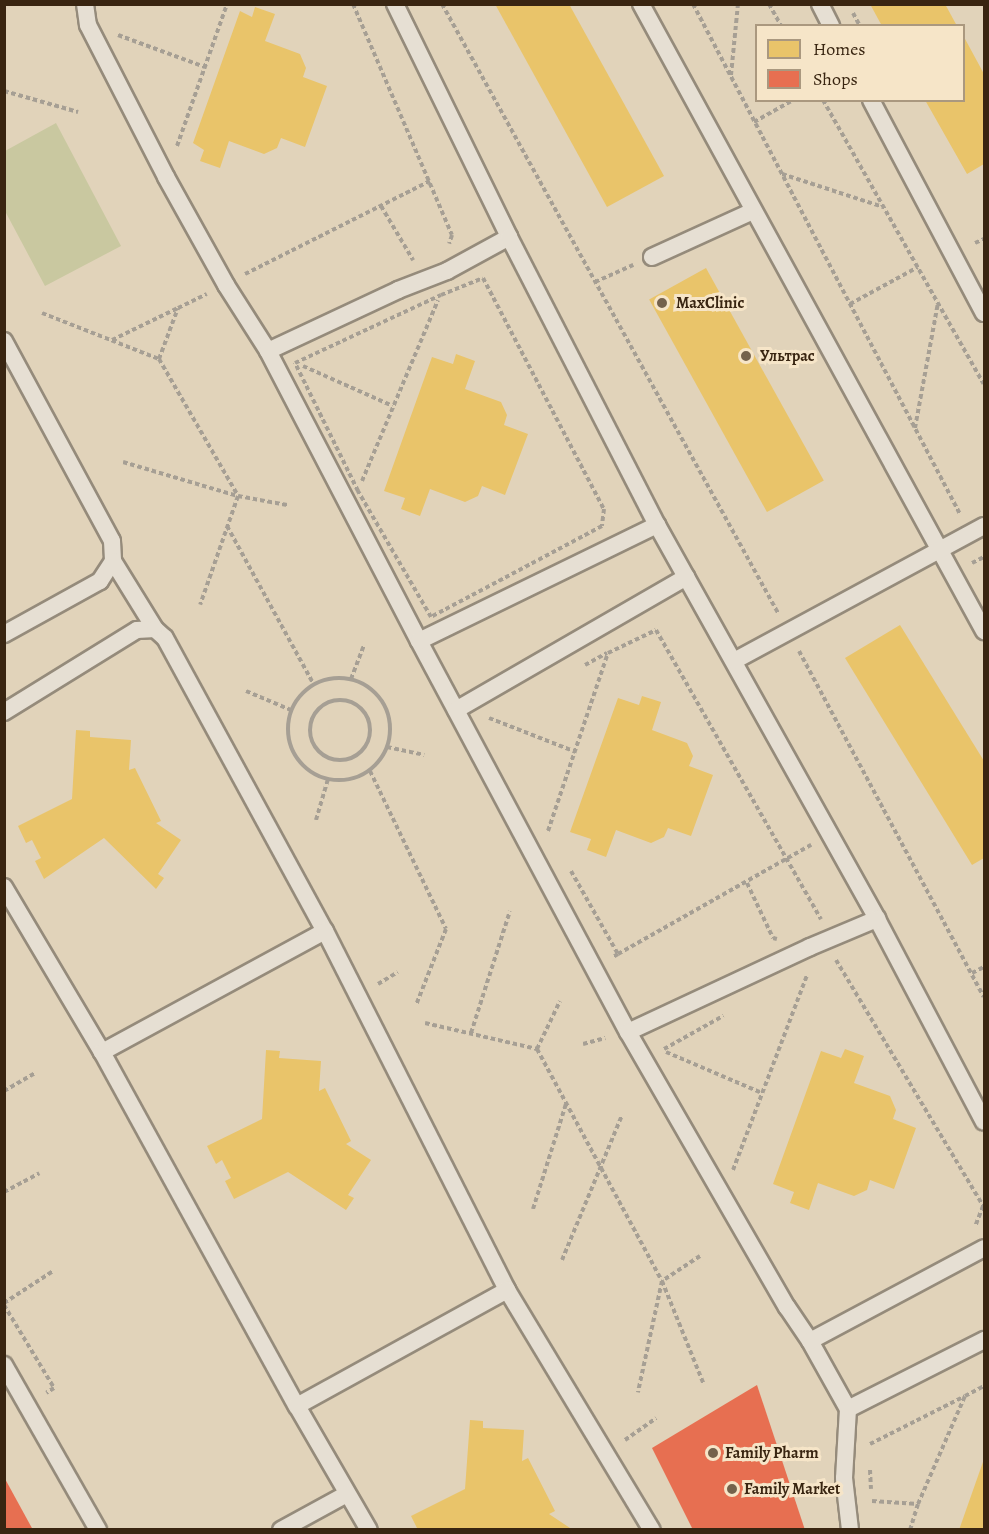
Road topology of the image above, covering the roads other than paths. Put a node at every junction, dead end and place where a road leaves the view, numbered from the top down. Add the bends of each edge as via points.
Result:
1 (85, 4) edge
2 (395, 4) edge
3 (641, 4) edge
4 (820, 4) edge
5 (830, 24) edge
6 (872, 102) edge
7 (753, 211) junction
8 (509, 237) junction
9 (652, 257) road end
10 (984, 313) edge
11 (4, 340) edge
12 (268, 351) junction
13 (657, 525) junction
14 (977, 530) edge
15 (939, 549) junction
16 (113, 561) junction
17 (687, 577) junction
18 (155, 629) junction
19 (984, 631) edge
20 (4, 634) edge
21 (419, 641) junction
22 (734, 661) junction
23 (456, 710) junction
24 (4, 712) edge
25 (4, 887) edge
26 (877, 919) junction
27 (325, 931) junction
28 (628, 1032) junction
29 (102, 1052) junction
30 (984, 1122) edge
31 (984, 1248) edge
32 (507, 1290) junction
33 (984, 1340) edge
34 (810, 1341) junction
35 (4, 1365) edge
36 (297, 1406) junction
37 (848, 1409) junction
38 (347, 1494) junction
39 (98, 1530) edge
40 (281, 1530) edge
41 (369, 1530) edge
42 (652, 1530) edge
43 (850, 1530) edge

1 - 12 lane via 88,26 166,177
2 - 8 lane
3 - 7 lane
4 - 5 lane
6 - 10 lane
7 - 9 lane
7 - 15 lane
8 - 12 lane via 447,271
8 - 13 lane
11 - 16 lane via 112,541
12 - 21 lane
13 - 17 lane
13 - 21 lane
14 - 15 lane
15 - 19 lane
15 - 22 lane
16 - 18 lane
16 - 20 lane via 100,581
17 - 22 lane
17 - 23 lane
18 - 24 lane via 137,630
18 - 27 lane via 165,638
21 - 23 lane
22 - 26 lane
23 - 28 lane
25 - 29 lane
26 - 28 lane
26 - 30 lane
27 - 29 lane
27 - 32 lane
28 - 34 lane
29 - 36 lane
31 - 34 lane
32 - 36 lane
32 - 42 lane
33 - 37 lane
34 - 37 lane
35 - 39 lane
36 - 38 lane
37 - 43 lane via 844,1478
38 - 40 lane
38 - 41 lane

